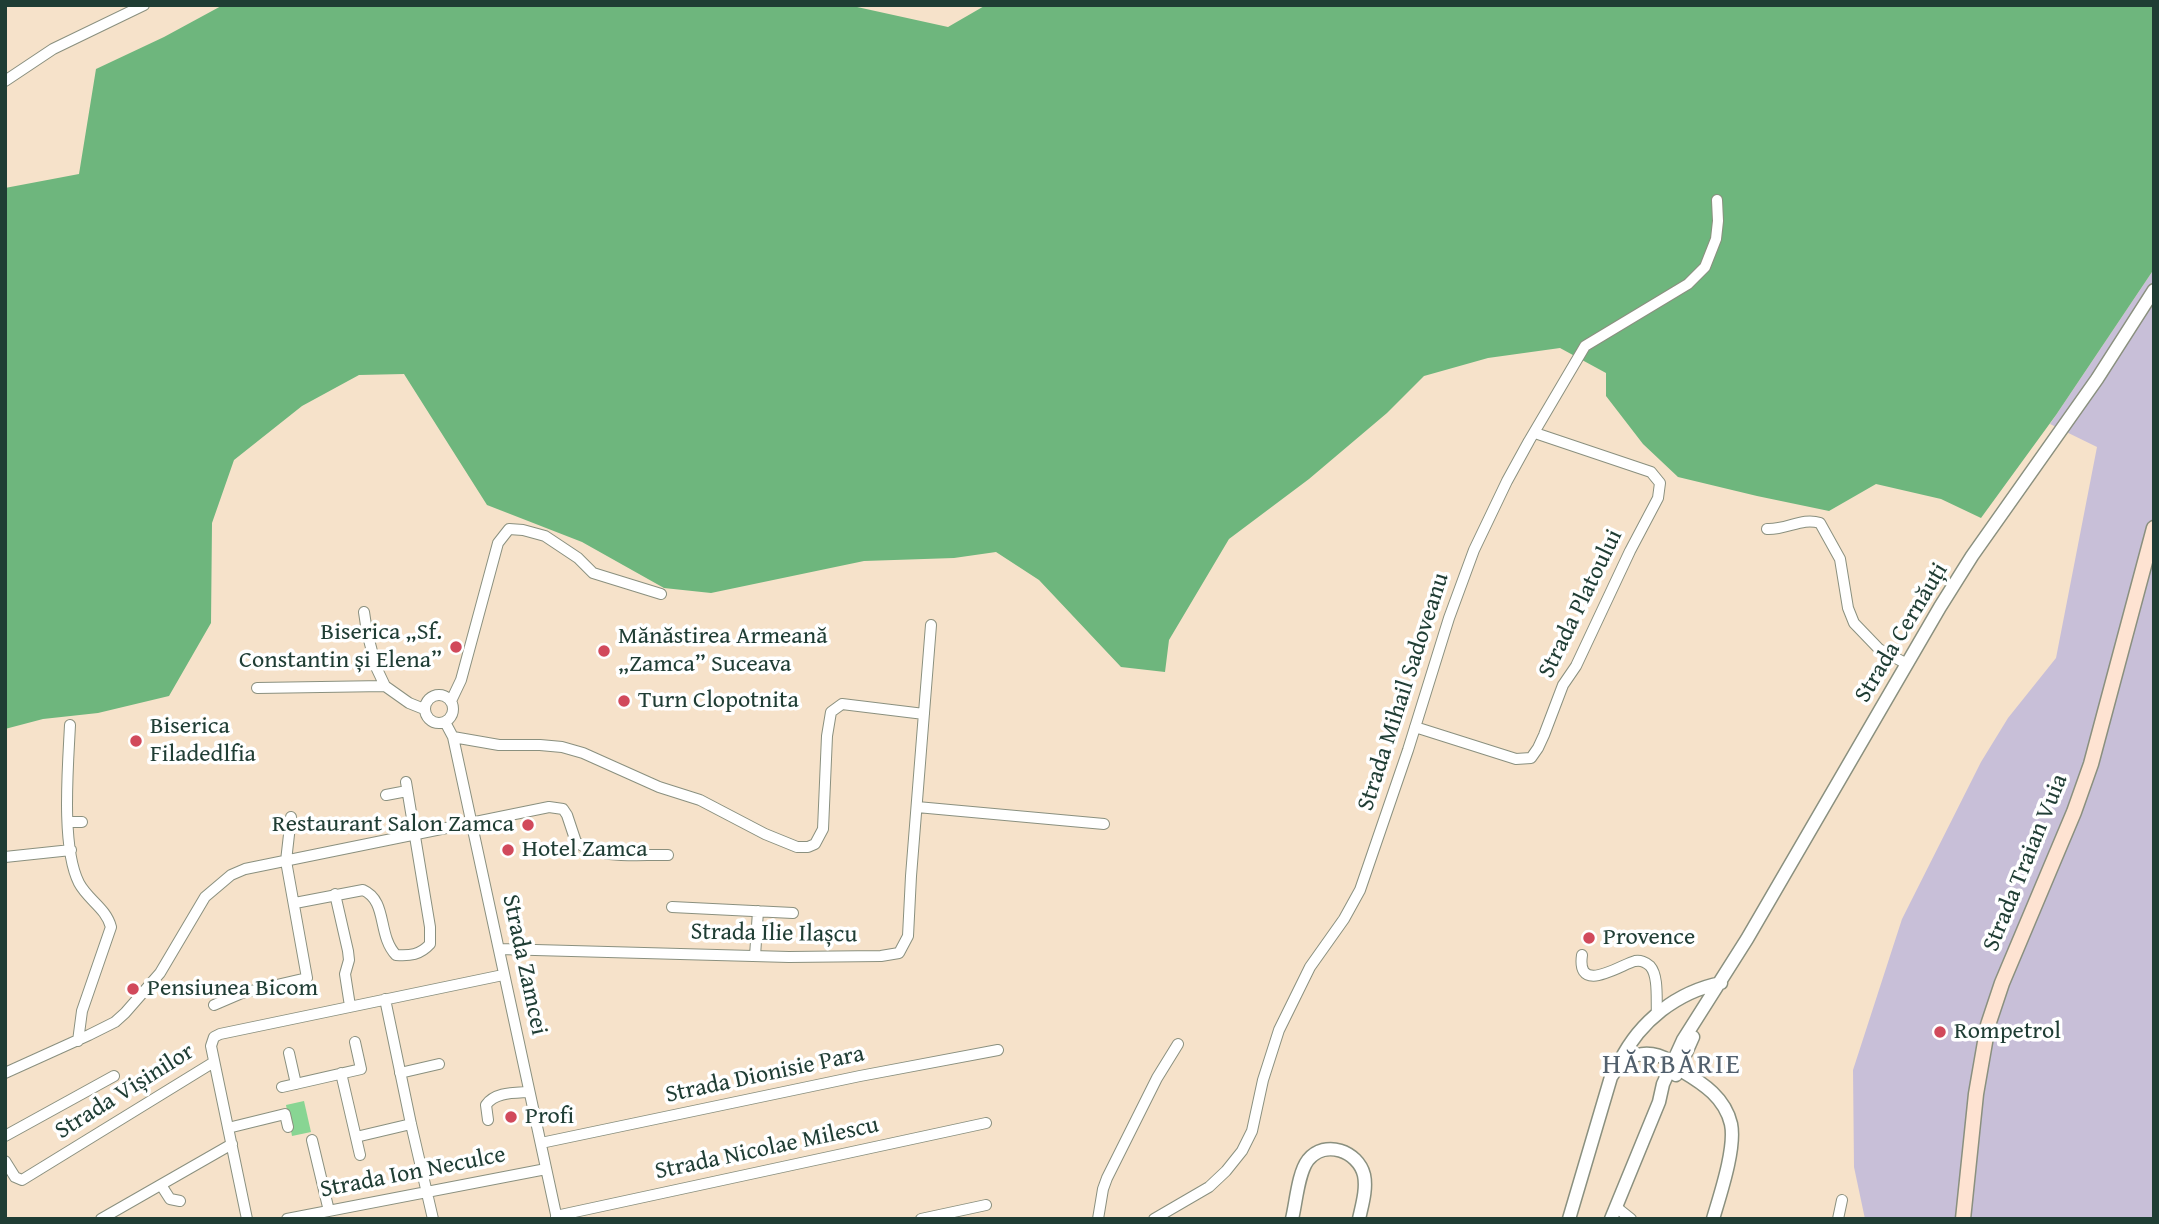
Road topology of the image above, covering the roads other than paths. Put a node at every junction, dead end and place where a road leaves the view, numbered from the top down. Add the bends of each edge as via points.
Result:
1 (144, 5) edge
2 (5, 81) edge
3 (1717, 200) dead end
4 (2154, 290) edge
5 (1535, 433) junction
6 (2154, 528) edge
7 (1767, 529) dead end
8 (661, 594) dead end
9 (364, 612) dead end
10 (931, 625) dead end
11 (1907, 664) junction
12 (385, 686) junction
13 (257, 688) dead end
14 (451, 701) junction
15 (424, 709) junction
16 (924, 713) junction
17 (445, 722) junction
18 (70, 725) dead end
19 (1415, 727) junction
20 (453, 737) junction
21 (386, 795) dead end
22 (917, 807) junction
23 (292, 817) dead end
24 (68, 822) junction
25 (82, 822) dead end
26 (472, 823) junction
27 (1104, 824) dead end
28 (415, 834) junction
29 (71, 850) junction
30 (668, 855) dead end
31 (5, 857) edge
32 (286, 861) junction
33 (335, 894) junction
34 (295, 903) junction
35 (672, 907) dead end
36 (758, 911) junction
37 (793, 914) dead end
38 (499, 949) junction
39 (1582, 954) dead end
40 (755, 956) junction
41 (503, 975) junction
42 (1721, 983) junction
43 (384, 999) junction
44 (214, 1005) dead end
45 (350, 1006) junction
46 (1657, 1014) junction
47 (78, 1041) junction
48 (355, 1042) dead end
49 (1178, 1044) dead end
50 (998, 1050) dead end
51 (289, 1053) dead end
52 (215, 1062) junction
53 (439, 1064) dead end
54 (1673, 1067) junction
55 (1616, 1069) junction
56 (5, 1073) edge
57 (341, 1073) junction
58 (400, 1073) junction
59 (114, 1076) dead end
60 (296, 1084) junction
61 (282, 1087) dead end
62 (529, 1091) junction
63 (1606, 1098) junction
64 (488, 1120) dead end
65 (411, 1124) junction
66 (986, 1124) dead end
67 (288, 1127) dead end
68 (228, 1128) junction
69 (5, 1136) edge
70 (356, 1137) junction
71 (312, 1140) dead end
72 (541, 1143) junction
73 (232, 1144) junction
74 (360, 1154) dead end
75 (5, 1160) edge
76 (546, 1169) junction
77 (161, 1185) junction
78 (427, 1192) junction
79 (1842, 1200) dead end
80 (180, 1201) dead end
81 (986, 1205) dead end
82 (329, 1211) junction
83 (1613, 1213) edge
84 (556, 1217) edge
85 (101, 1219) edge
86 (247, 1219) edge
87 (287, 1219) edge
88 (433, 1219) edge
89 (921, 1219) edge
90 (1098, 1219) edge
91 (1153, 1219) edge
92 (1292, 1219) edge
93 (1359, 1219) edge
94 (1569, 1219) edge
95 (1631, 1219) edge
96 (1713, 1219) edge
97 (1838, 1219) edge
98 (1963, 1219) edge

1 - 2 street via 53,49
3 - 5 street, Strada Mihail Sadoveanu via 1716,239 1705,267 1664,300 1585,346
4 - 11 street, Strada Cernăuți via 1972,556
5 - 19 street, Strada Mihail Sadoveanu via 1474,550
5 - 19 street, Strada Platoului via 1651,472 1660,483 1658,498 1531,758 1516,759
6 - 98 main road, Strada Traian Vuia via 2088,774 1988,1025
7 - 11 street via 1810,520 1820,523 1840,559 1854,623 1880,649
8 - 14 street via 593,573 545,536 509,529 498,543 461,681
9 - 12 street
10 - 16 street, Strada Ilie Ilașcu
11 - 42 street, Strada Cernăuți
12 - 13 street
12 - 15 street
14 - 15 street via 437,694 428,699
14 - 17 street via 452,715
15 - 17 street via 431,721
16 - 20 street via 842,704 831,712 823,829 808,847 765,834 700,800 583,753
16 - 22 street, Strada Ilie Ilașcu
17 - 20 street, Strada Zamcei
18 - 24 street
19 - 91 street, Strada Mihail Sadoveanu via 1360,890 1304,979 1279,1030 1252,1131 1242,1151 1209,1187
20 - 26 street, Strada Zamcei
21 - 28 street via 407,786
22 - 27 street
22 - 40 street, Strada Ilie Ilașcu via 908,936 899,953 881,957
23 - 32 street
24 - 25 street
24 - 29 street
26 - 28 street
26 - 30 street via 555,807 567,815 576,842 590,850
26 - 38 street, Strada Zamcei
28 - 32 street
28 - 33 street via 432,936 424,951 396,955 388,947 372,894 363,890
29 - 31 street
29 - 47 street via 80,885 104,911 111,927 82,1011
32 - 34 street
32 - 47 street via 244,869 220,883 205,897 160,973 136,1002 115,1022
33 - 34 street
33 - 45 street via 348,951 345,974
34 - 44 street via 307,978 242,993
35 - 36 street
36 - 37 street
36 - 40 street
38 - 40 street, Strada Ilie Ilașcu
38 - 41 street, Strada Zamcei
39 - 46 street via 1583,967 1594,975 1635,961 1646,962 1653,971
41 - 43 street, Strada Vișinilor
41 - 62 street, Strada Zamcei
42 - 46 street via 1690,991
42 - 54 street, Strada Cernăuți
43 - 45 street, Strada Vișinilor
43 - 58 street
45 - 52 street, Strada Vișinilor via 220,1034 211,1046
46 - 55 street via 1633,1039
47 - 56 street
48 - 57 street via 361,1069
49 - 90 street via 1107,1178
50 - 72 street, Strada Dionisie Para
51 - 60 street
52 - 68 street
52 - 75 street, Strada Vișinilor via 26,1178 18,1180
53 - 58 street
54 - 55 street via 1660,1057 1640,1053
54 - 63 street via 1649,1061 1634,1063 1620,1073
54 - 83 street, Strada Cernăuți
54 - 96 street via 1712,1091 1732,1128
55 - 63 street
57 - 60 street
57 - 70 street
58 - 65 street
59 - 69 street
60 - 61 street
62 - 64 street via 490,1099
62 - 72 street, Strada Zamcei
63 - 94 street
65 - 70 street
65 - 78 street
66 - 84 street, Strada Nicolae Milescu
67 - 68 street via 285,1114
68 - 73 street
70 - 74 street
71 - 82 street
72 - 76 street, Strada Zamcei
73 - 77 street
73 - 86 street
76 - 78 street, Strada Ion Neculce
76 - 84 street, Strada Zamcei
77 - 80 street via 170,1199
77 - 85 street
78 - 82 street, Strada Ion Neculce
78 - 88 street
79 - 97 street
81 - 89 street
82 - 87 street, Strada Ion Neculce
83 - 95 street
92 - 93 street via 1309,1158 1337,1149 1351,1154 1364,1175

